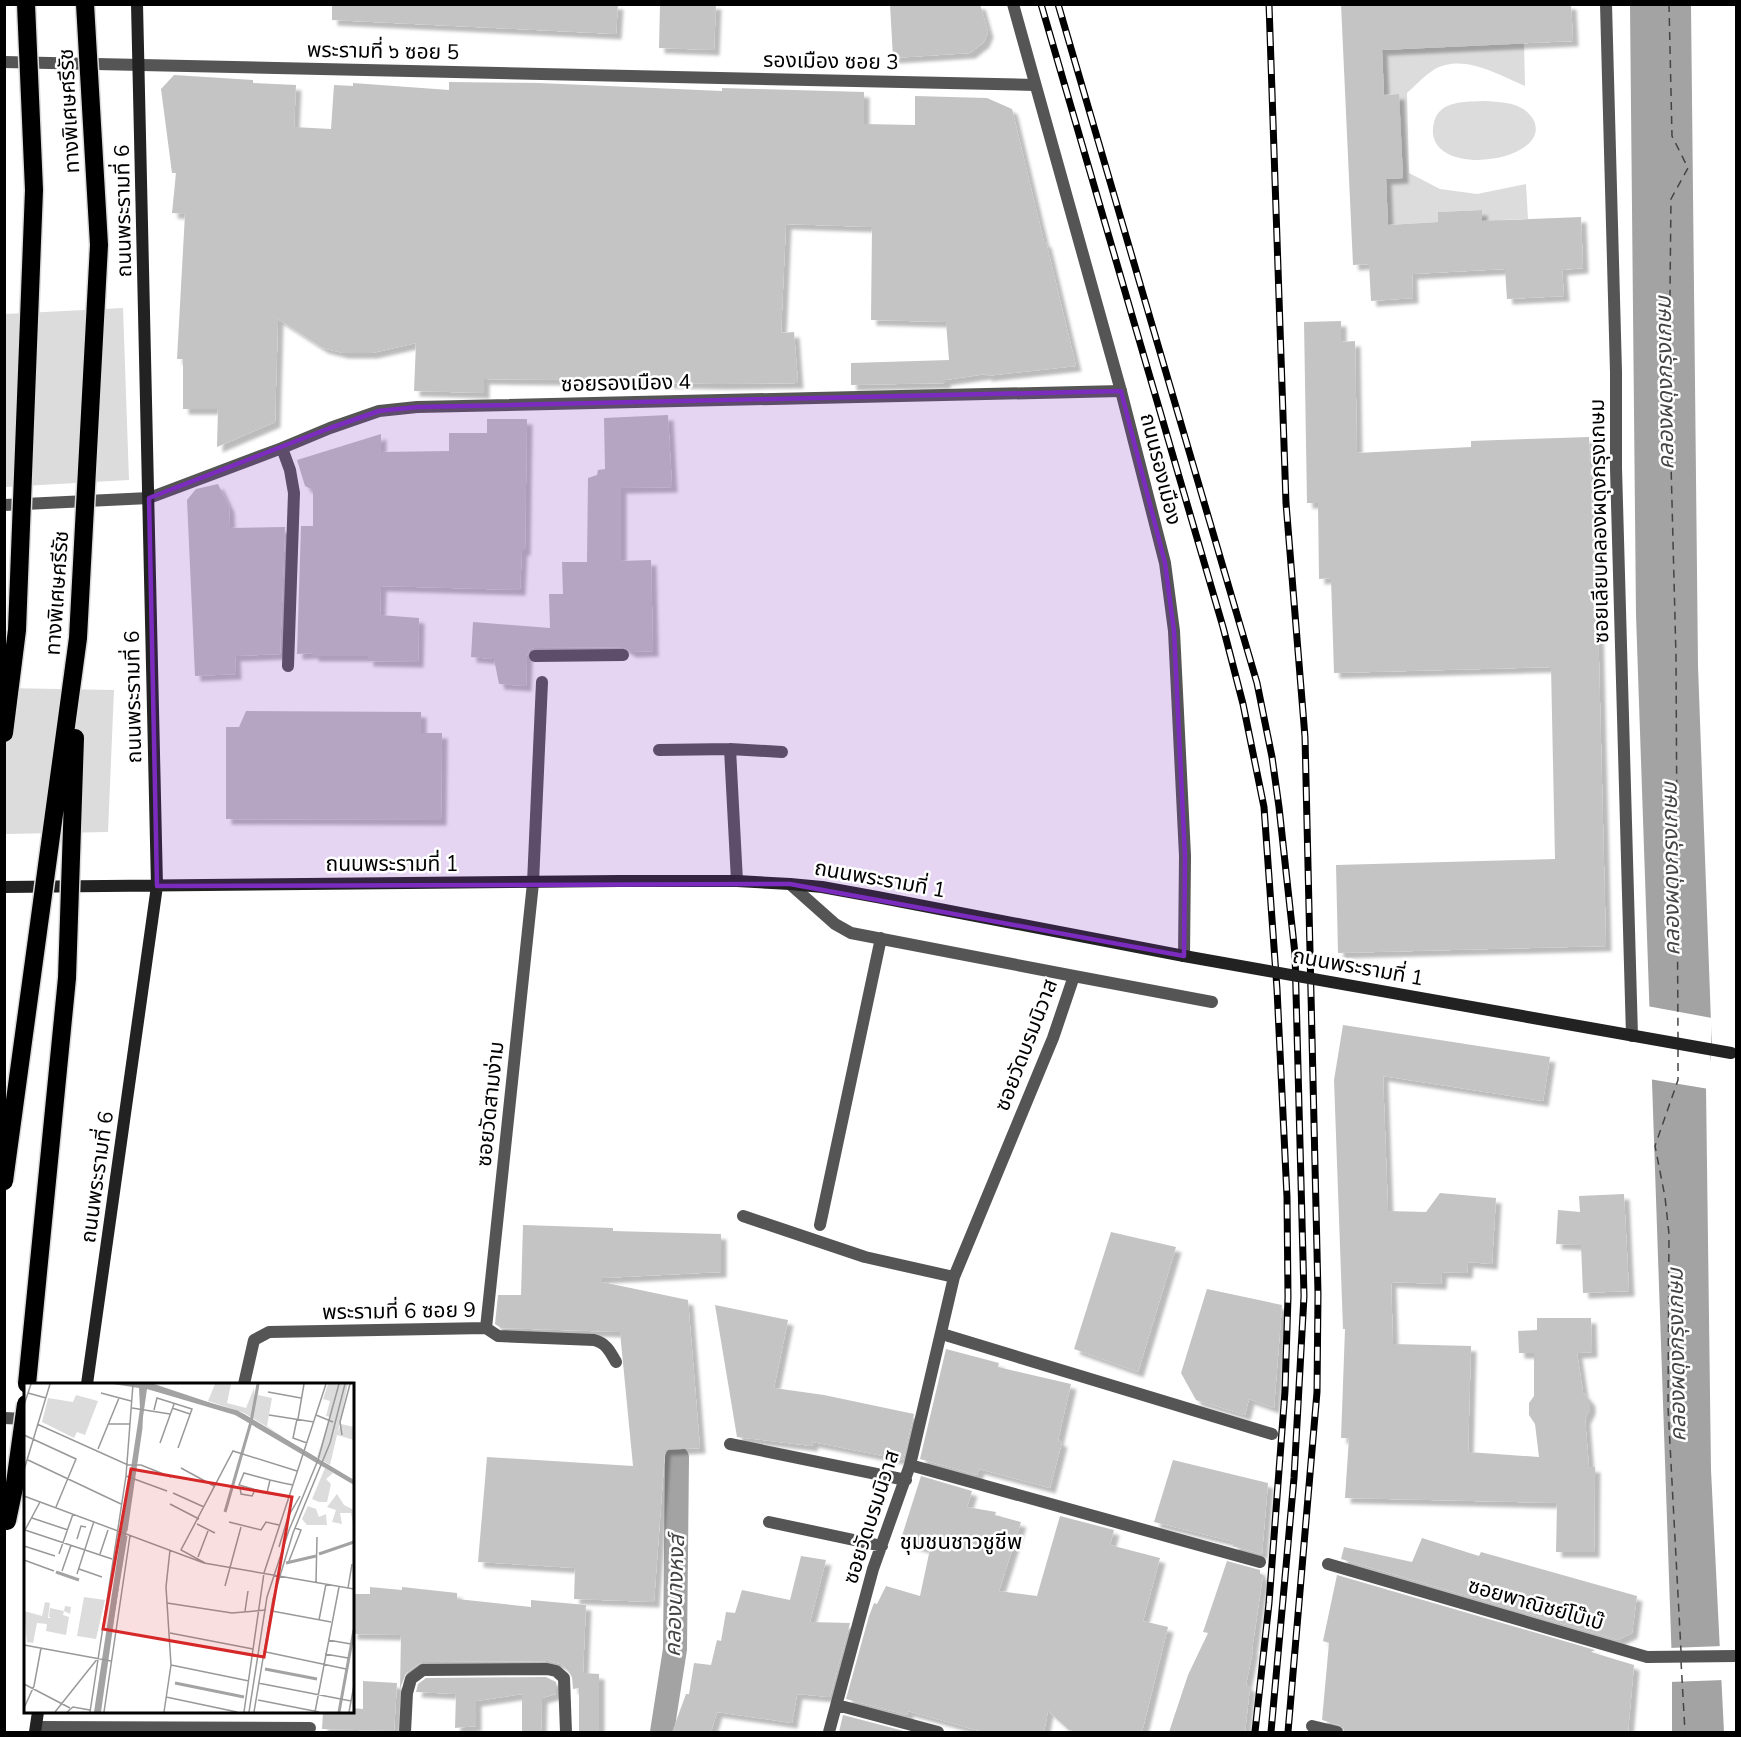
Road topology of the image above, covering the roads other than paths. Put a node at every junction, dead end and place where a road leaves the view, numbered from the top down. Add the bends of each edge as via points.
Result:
1 (26, 4) edge
2 (86, 4) edge
3 (137, 4) edge
4 (1013, 4) edge
5 (1606, 4) edge
6 (4, 62) edge
7 (140, 65) junction
8 (626, 75) joint
9 (1035, 85) junction
10 (1121, 391) junction
11 (282, 448) junction
12 (148, 498) junction
13 (4, 505) edge
14 (78, 638) junction
15 (623, 655) dead end
16 (535, 656) dead end
17 (288, 666) dead end
18 (542, 682) dead end
19 (4, 733) edge
20 (730, 749) junction
21 (659, 750) dead end
22 (782, 752) dead end
23 (737, 881) junction
24 (533, 883) junction
25 (790, 884) junction
26 (157, 886) junction
27 (4, 887) edge
28 (881, 938) junction
29 (1184, 956) junction
30 (1074, 976) junction
31 (1212, 1002) dead end
32 (1632, 1036) junction
33 (1734, 1054) edge
34 (4, 1181) edge
35 (743, 1216) dead end
36 (820, 1225) dead end
37 (954, 1277) junction
38 (486, 1328) junction
39 (942, 1334) junction
40 (616, 1362) dead end
41 (27, 1383) edge
42 (87, 1383) edge
43 (244, 1383) edge
44 (4, 1418) edge
45 (24, 1419) edge
46 (24, 1419) edge
47 (1272, 1434) dead end
48 (730, 1444) dead end
49 (910, 1465) junction
50 (906, 1480) junction
51 (7, 1521) dead end
52 (769, 1522) dead end
53 (882, 1546) junction
54 (1260, 1562) dead end
55 (1328, 1564) dead end
56 (1737, 1656) edge
57 (837, 1705) junction
58 (38, 1713) edge
59 (1312, 1726) dead end
60 (310, 1728) dead end
61 (35, 1730) edge
62 (405, 1732) edge
63 (566, 1732) edge
64 (829, 1732) edge
65 (938, 1732) edge
66 (1337, 1732) edge

1 - 19 highway, ทางพิเศษศรีรัช, bridge via 34,190 17,630
2 - 14 highway, ทางพิเศษศรีรัช, bridge via 99,245
3 - 7 main road, ถนนพระรามที่ 6
4 - 9 street, ถนนรองเมือง
5 - 32 street, ซอยเลียบคลองผดุงกรุงเกษม
6 - 7 street, พระรามที่ ๖ ซอย 5
7 - 8 street, พระรามที่ ๖ ซอย 5
7 - 12 main road, ถนนพระรามที่ 6
8 - 9 street, รองเมือง ซอย 3
9 - 10 street, ถนนรองเมือง
10 - 11 street, ซอยรองเมือง 4 via 417,407 380,411
10 - 29 street, ถนนรองเมือง via 1165,563 1174,631 1185,856
11 - 12 street, ซอยรองเมือง 4
11 - 17 street via 294,492
12 - 13 street, ซอยรองเมือง 4
12 - 26 main road, ถนนพระรามที่ 6
14 - 34 highway, ทางพิเศษศรีรัช, bridge
14 - 41 highway, bridge via 67,978
15 - 16 street
18 - 24 street, ซอยวัดสามง่าม
20 - 21 street
20 - 22 street
20 - 23 street
23 - 24 main road, ถนนพระรามที่ 1
23 - 25 main road, ถนนพระรามที่ 1
24 - 26 main road, ถนนพระรามที่ 1
24 - 38 street, ซอยวัดสามง่าม
25 - 28 street, ซอยวัดบรมนิวาส via 850,933
25 - 29 main road, ถนนพระรามที่ 1
26 - 27 main road, ถนนพระรามที่ 1
26 - 42 main road, ถนนพระรามที่ 6
28 - 30 street, ซอยวัดบรมนิวาส
28 - 36 street
29 - 32 main road, ถนนพระรามที่ 1, bridge
30 - 31 street
30 - 37 street, ซอยวัดบรมนิวาส via 1053,1038
32 - 33 main road, ถนนพระรามที่ 1, bridge
35 - 37 street via 865,1257
37 - 39 street, ซอยวัดบรมนิวาส
38 - 40 street, พระรามที่ 6 ซอย 9 via 498,1336 594,1340 607,1347
38 - 43 street, พระรามที่ 6 ซอย 9 via 269,1332 254,1340
39 - 47 street
39 - 49 street, ซอยวัดบรมนิวาส
44 - 46 street
45 - 51 highway, bridge
48 - 50 street
49 - 50 street, ซอยวัดบรมนิวาส
49 - 54 street
50 - 53 street, ซอยวัดบรมนิวาส
52 - 53 street
53 - 57 street, ซอยวัดบรมนิวาส
55 - 56 street, ซอยพาณิชย์โบ๊เบ๊ via 1647,1657
57 - 64 street, ซอยวัดบรมนิวาส
57 - 65 street
58 - 61 main road
59 - 66 street
60 - 61 street
62 - 63 street via 411,1679 423,1670 547,1669 564,1678

